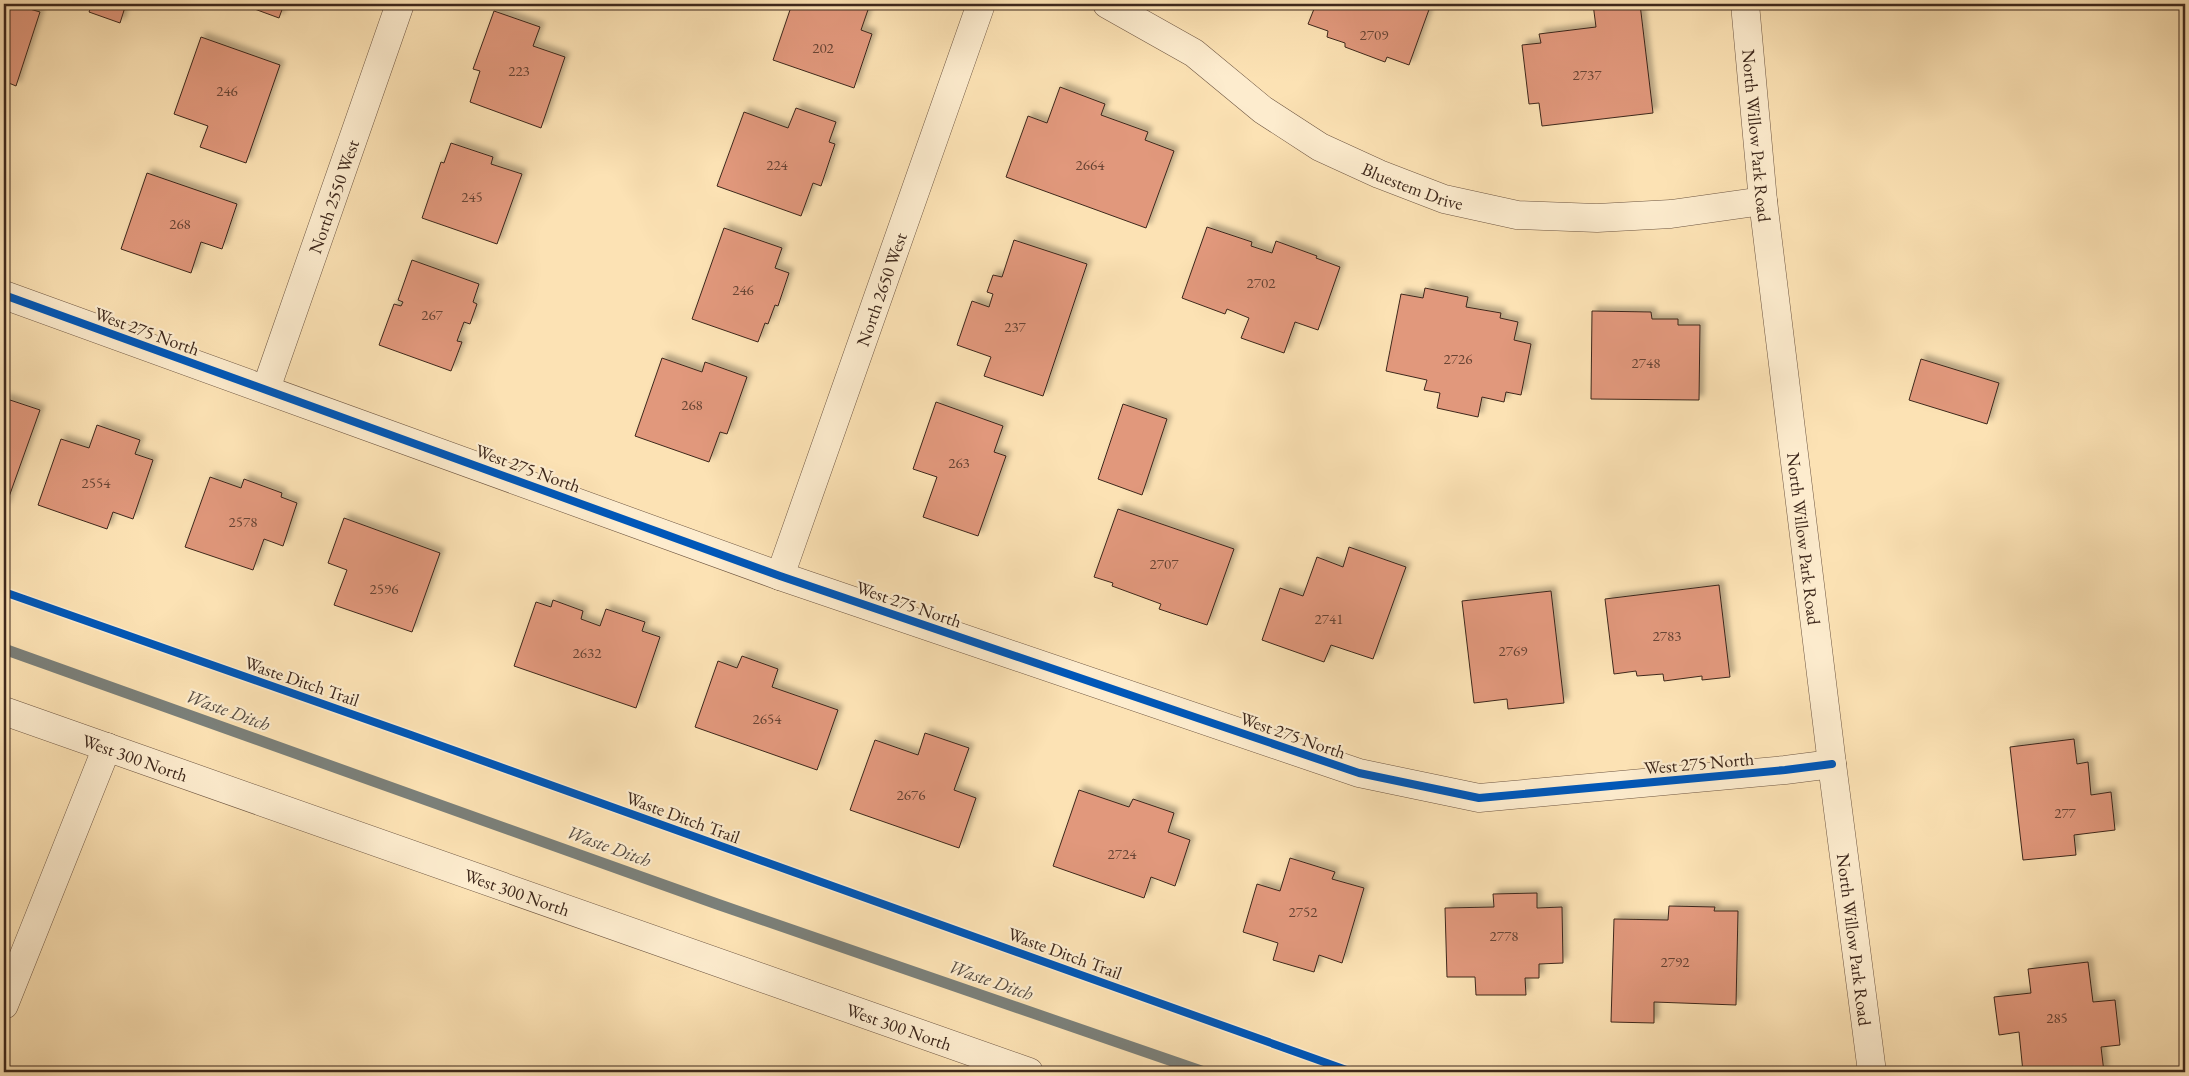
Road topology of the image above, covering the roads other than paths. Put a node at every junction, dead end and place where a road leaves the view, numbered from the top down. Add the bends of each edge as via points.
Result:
1 (400, 4) edge
2 (981, 4) edge
3 (1108, 4) edge
4 (1745, 4) edge
5 (1763, 201) junction
6 (4, 295) edge
7 (266, 389) junction
8 (780, 576) junction
9 (4, 711) edge
10 (107, 747) junction
11 (1832, 764) junction
12 (4, 1005) edge
13 (1029, 1072) edge
14 (1872, 1072) edge

1 - 7 street, North 2550 West
2 - 8 street, North 2650 West
3 - 5 street, Bluestem Drive via 1194,53 1263,110 1320,147 1444,199 1517,215 1597,218 1671,214
4 - 5 street, North Willow Park Road
5 - 11 street, North Willow Park Road
6 - 7 street, West 275 North
7 - 8 street, West 275 North
8 - 11 street, West 275 North via 1359,773 1479,798
9 - 10 street, West 300 North
10 - 12 street
10 - 13 street, West 300 North
11 - 14 street, North Willow Park Road

